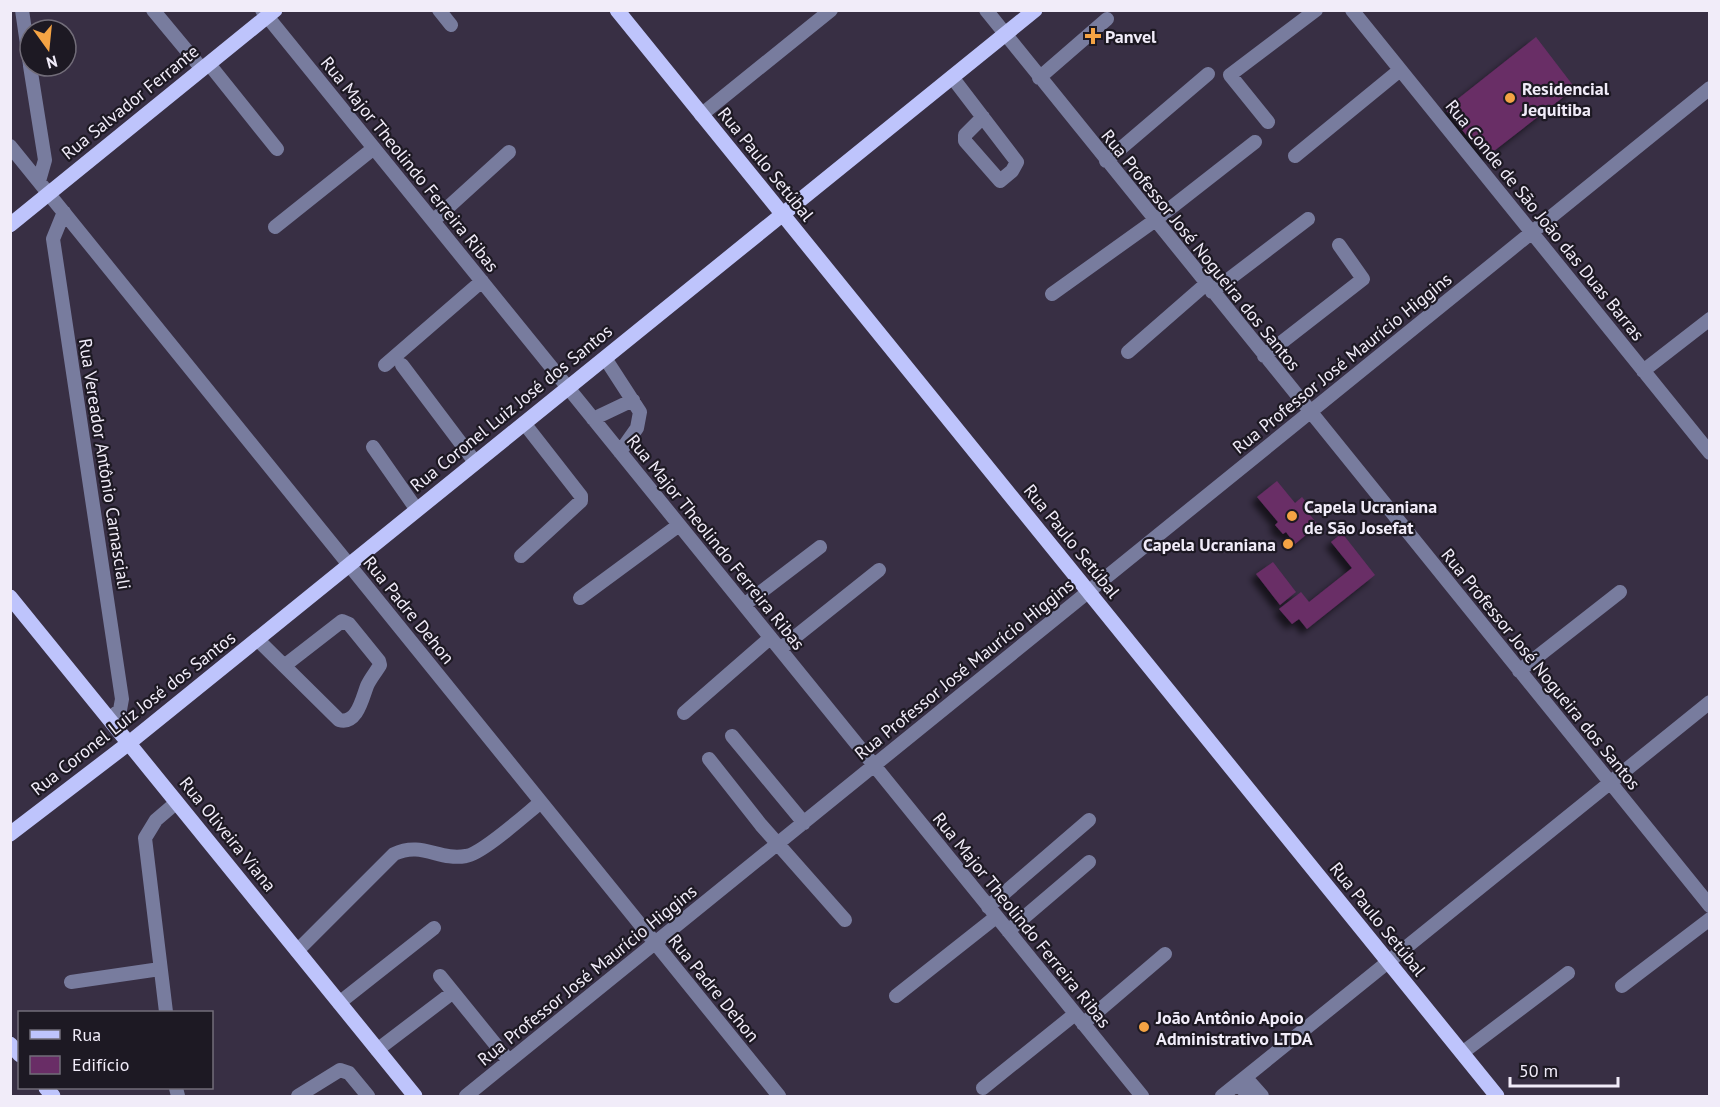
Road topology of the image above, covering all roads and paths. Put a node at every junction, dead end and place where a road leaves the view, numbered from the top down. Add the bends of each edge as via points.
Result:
1 (153, 10) edge
2 (439, 10) edge
3 (617, 10) edge
4 (831, 10) edge
5 (986, 10) edge
6 (1035, 10) edge
7 (1316, 10) edge
8 (1352, 10) edge
9 (268, 12) edge
10 (1107, 19) dead end
11 (451, 25) dead end
12 (1004, 35) junction
13 (206, 67) junction
14 (1400, 70) junction
15 (1208, 74) dead end
16 (952, 77) junction
17 (32, 78) edge
18 (1039, 78) junction
19 (1710, 88) edge
20 (701, 115) junction
21 (983, 117) dead end
22 (1268, 122) dead end
23 (1255, 142) dead end
24 (10, 146) edge
25 (277, 148) dead end
26 (374, 148) junction
27 (509, 152) dead end
28 (1295, 156) dead end
29 (1106, 160) junction
30 (39, 181) junction
31 (49, 194) junction
32 (64, 212) junction
33 (782, 214) junction
34 (1308, 219) dead end
35 (433, 221) junction
36 (1155, 221) junction
37 (10, 225) edge
38 (275, 227) dead end
39 (1532, 233) junction
40 (1340, 246) dead end
41 (482, 282) junction
42 (1209, 288) junction
43 (1052, 294) dead end
44 (1710, 319) edge
45 (1128, 352) dead end
46 (1264, 356) junction
47 (605, 358) junction
48 (385, 365) dead end
49 (402, 365) dead end
50 (1644, 371) junction
51 (568, 388) junction
52 (633, 400) junction
53 (1310, 412) junction
54 (593, 419) junction
55 (524, 423) junction
56 (373, 447) dead end
57 (620, 452) junction
58 (1710, 453) edge
59 (475, 462) junction
60 (417, 510) junction
61 (679, 525) junction
62 (819, 547) dead end
63 (521, 556) dead end
64 (349, 565) junction
65 (879, 570) dead end
66 (1088, 592) junction
67 (1620, 592) dead end
68 (10, 597) edge
69 (580, 598) dead end
70 (744, 605) junction
71 (770, 638) junction
72 (257, 639) junction
73 (780, 649) junction
74 (284, 666) junction
75 (1519, 671) junction
76 (1710, 702) edge
77 (684, 713) dead end
78 (109, 719) junction
79 (732, 736) dead end
80 (129, 743) junction
81 (709, 759) dead end
82 (874, 766) junction
83 (1610, 783) junction
84 (177, 802) junction
85 (541, 802) junction
86 (1089, 820) dead end
87 (804, 823) junction
88 (10, 834) edge
89 (779, 842) junction
90 (1089, 862) dead end
91 (1710, 906) edge
92 (992, 912) junction
93 (1710, 919) edge
94 (845, 920) dead end
95 (434, 928) dead end
96 (1008, 932) junction
97 (655, 943) junction
98 (297, 951) junction
99 (1165, 954) dead end
100 (1388, 962) junction
101 (160, 969) junction
102 (1568, 973) dead end
103 (440, 976) dead end
104 (71, 982) dead end
105 (1622, 986) dead end
106 (452, 993) junction
107 (897, 996) dead end
108 (339, 1003) junction
109 (166, 1011) edge
110 (1079, 1019) junction
111 (377, 1050) junction
112 (1462, 1053) junction
113 (509, 1061) junction
114 (1242, 1081) junction
115 (983, 1088) dead end
116 (298, 1096) edge
117 (368, 1096) edge
118 (415, 1096) edge
119 (466, 1096) edge
120 (779, 1096) edge
121 (1142, 1096) edge
122 (1222, 1096) edge
123 (1249, 1096) edge
124 (1262, 1096) edge
125 (1497, 1096) edge

1 - 13 street
2 - 11 street
3 - 20 main road, Rua Paulo Setúbal
4 - 20 street
5 - 12 street, Rua Professor José Nogueira dos Santos
6 - 12 main road, Rua Coronel Luiz José dos Santos
7 - 22 street via 1230,75
8 - 14 street, Rua Conde de São João das Duas Barras
9 - 13 main road, Rua Salvador Ferrante
9 - 26 street, Rua Major Theolindo Ferreira Ribas
10 - 18 street
12 - 16 main road, Rua Coronel Luiz José dos Santos
12 - 18 street, Rua Professor José Nogueira dos Santos
13 - 25 street
13 - 31 main road, Rua Salvador Ferrante
14 - 28 street
14 - 39 street, Rua Conde de São João das Duas Barras
15 - 29 street
16 - 21 street
16 - 33 main road, Rua Coronel Luiz José dos Santos
17 - 30 street via 45,160
18 - 29 street, Rua Professor José Nogueira dos Santos
19 - 39 street, Rua Professor José Maurício Higgins
20 - 33 main road, Rua Paulo Setúbal
23 - 36 street
24 - 30 street, Rua Padre Dehon
26 - 35 street, Rua Major Theolindo Ferreira Ribas
26 - 38 street
27 - 35 street
29 - 36 street, Rua Professor José Nogueira dos Santos
30 - 31 street, Rua Padre Dehon
31 - 32 street, Rua Padre Dehon
31 - 37 main road, Rua Salvador Ferrante
32 - 64 street, Rua Padre Dehon
32 - 78 street, Rua Vereador Antônio Carnasciali via 53,239 122,699 120,710
33 - 47 main road, Rua Coronel Luiz José dos Santos
33 - 66 main road, Rua Paulo Setúbal
34 - 42 street
35 - 41 street, Rua Major Theolindo Ferreira Ribas
36 - 42 street, Rua Professor José Nogueira dos Santos
36 - 43 street
39 - 50 street, Rua Conde de São João das Duas Barras
39 - 53 street, Rua Professor José Maurício Higgins
40 - 46 street via 1363,279
41 - 48 street
41 - 51 street, Rua Major Theolindo Ferreira Ribas
42 - 45 street
42 - 46 street, Rua Professor José Nogueira dos Santos
44 - 50 street
46 - 53 street, Rua Professor José Nogueira dos Santos
47 - 51 main road, Rua Coronel Luiz José dos Santos
47 - 52 street
49 - 59 street
50 - 58 street, Rua Conde de São João das Duas Barras
51 - 54 street, Rua Major Theolindo Ferreira Ribas
51 - 55 main road, Rua Coronel Luiz José dos Santos
52 - 54 street
52 - 57 street via 640,420
53 - 66 street, Rua Professor José Maurício Higgins
53 - 75 street, Rua Professor José Nogueira dos Santos
54 - 57 street, Rua Major Theolindo Ferreira Ribas
55 - 59 main road, Rua Coronel Luiz José dos Santos
55 - 63 street via 581,501
56 - 60 street
57 - 61 street, Rua Major Theolindo Ferreira Ribas
59 - 60 main road, Rua Coronel Luiz José dos Santos
60 - 64 main road, Rua Coronel Luiz José dos Santos
61 - 69 street
61 - 70 street, Rua Major Theolindo Ferreira Ribas
62 - 70 street
64 - 72 main road, Rua Coronel Luiz José dos Santos
64 - 85 street, Rua Padre Dehon
65 - 73 street
66 - 82 street, Rua Professor José Maurício Higgins
66 - 100 main road, Rua Paulo Setúbal
67 - 75 street
68 - 78 main road, Rua Oliveira Viana
70 - 71 street, Rua Major Theolindo Ferreira Ribas
71 - 73 street, Rua Major Theolindo Ferreira Ribas
71 - 77 street
72 - 74 street
72 - 80 main road, Rua Coronel Luiz José dos Santos
73 - 82 street, Rua Major Theolindo Ferreira Ribas
74 - 74 street via 339,720 345,721 359,708 380,661 349,624 342,621
75 - 83 street, Rua Professor José Nogueira dos Santos
76 - 83 street
78 - 80 main road, Rua Oliveira Viana
79 - 87 street
80 - 84 main road, Rua Oliveira Viana
80 - 88 main road, Rua Coronel Luiz José dos Santos
81 - 89 street
82 - 87 street, Rua Professor José Maurício Higgins
82 - 92 street, Rua Major Theolindo Ferreira Ribas
83 - 91 street, Rua Professor José Nogueira dos Santos
83 - 100 street
84 - 98 main road, Rua Oliveira Viana
84 - 101 street via 156,820 145,838
85 - 97 street, Rua Padre Dehon
85 - 98 street via 469,856 450,857 406,848 394,854
86 - 92 street
87 - 89 street, Rua Professor José Maurício Higgins
89 - 94 street
89 - 97 street, Rua Professor José Maurício Higgins
90 - 96 street
92 - 96 street, Rua Major Theolindo Ferreira Ribas
92 - 107 street
93 - 105 street
95 - 108 street
96 - 110 street, Rua Major Theolindo Ferreira Ribas
97 - 113 street, Rua Professor José Maurício Higgins
97 - 120 street, Rua Padre Dehon
98 - 108 main road, Rua Oliveira Viana
99 - 110 street
100 - 112 main road, Rua Paulo Setúbal
100 - 114 street
101 - 104 street
101 - 109 street
102 - 112 street
103 - 106 street
106 - 111 street
106 - 113 street
108 - 111 main road, Rua Oliveira Viana
110 - 115 street
110 - 121 street, Rua Major Theolindo Ferreira Ribas
111 - 118 main road, Rua Oliveira Viana
112 - 125 main road, Rua Paulo Setúbal
113 - 119 street, Rua Professor José Maurício Higgins
114 - 122 street
114 - 123 street
114 - 124 street
116 - 117 street via 340,1070 349,1073

